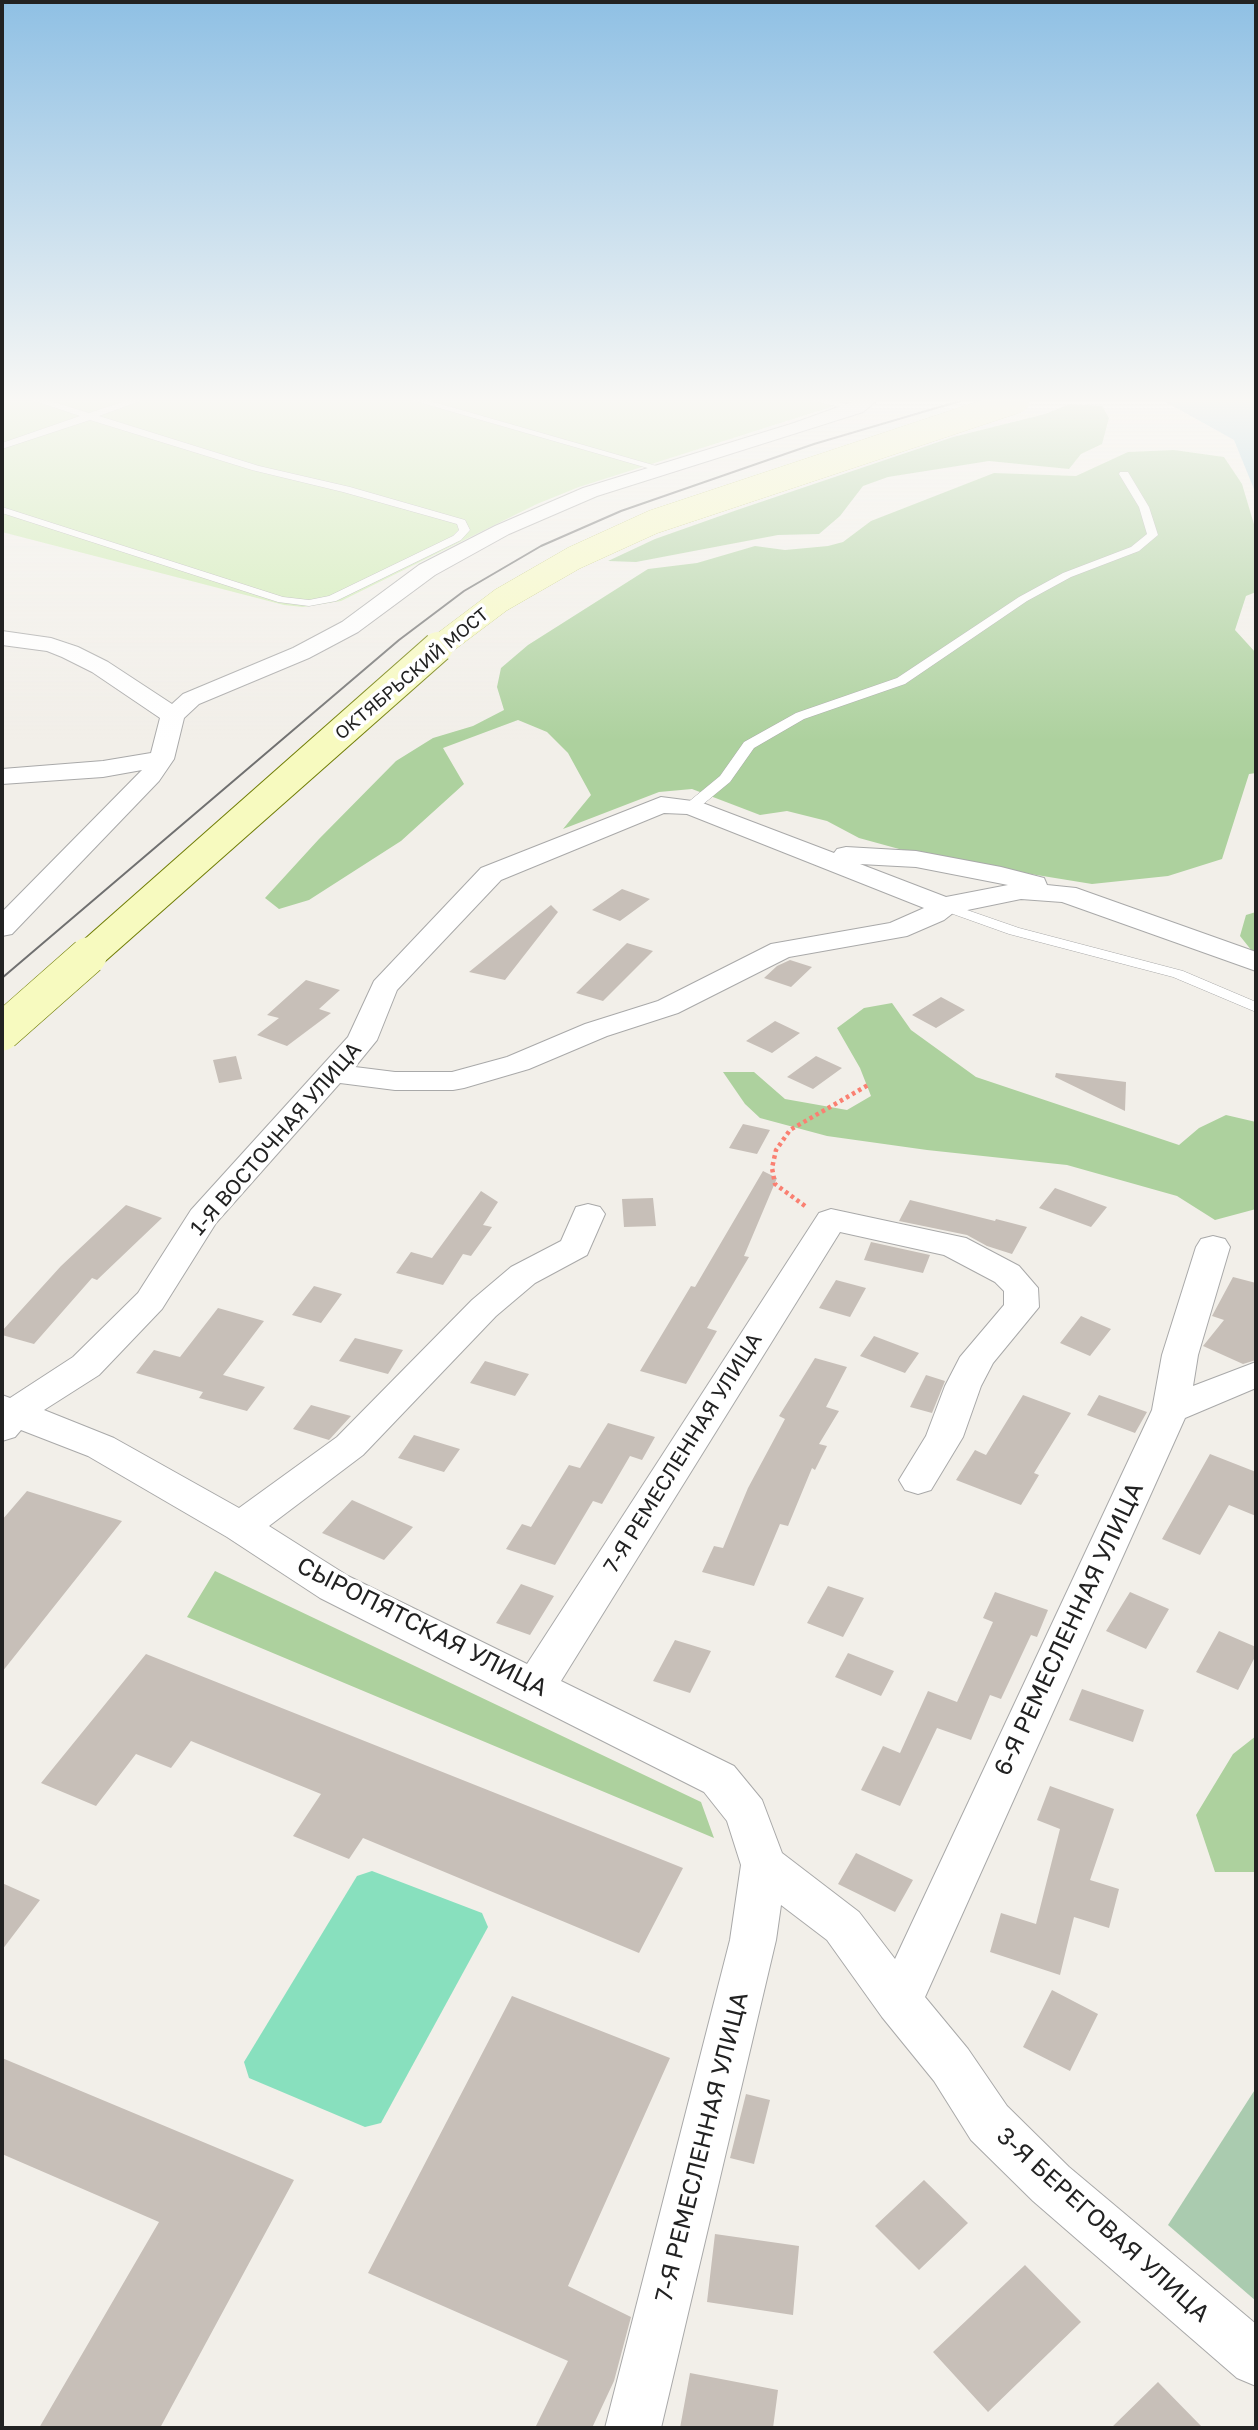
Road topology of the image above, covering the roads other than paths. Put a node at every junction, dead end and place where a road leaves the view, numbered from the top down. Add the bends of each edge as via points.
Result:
1 (16, 514) edge
2 (432, 514) edge
3 (538, 514) edge
4 (641, 514) edge
5 (675, 514) edge
6 (1146, 514) edge
7 (2, 638) edge
8 (173, 716) junction
9 (162, 759) junction
10 (2, 776) edge
11 (676, 806) junction
12 (815, 854) junction
13 (1066, 894) junction
14 (944, 906) junction
15 (2, 928) edge
16 (65, 943) dead end
17 (1256, 962) edge
18 (1256, 1007) edge
19 (2, 1032) edge
20 (331, 1073) junction
21 (588, 1214) dead end
22 (1213, 1247) dead end
23 (1256, 1374) edge
24 (1170, 1410) junction
25 (6, 1416) edge
26 (919, 1480) dead end
27 (241, 1527) junction
28 (536, 1686) junction
29 (764, 1865) junction
30 (899, 2002) junction
31 (1256, 2359) edge
32 (633, 2428) edge

1 - 2 lane via 282,600 309,603 332,599 465,530 461,523
3 - 8 street via 427,570 350,627 191,699
4 - 16 main road, ОКТЯБРЬСКИЙ МОСТ via 555,551 480,595 413,644
5 - 19 main road, ОКТЯБРЬСКИЙ МОСТ, bridge via 574,558 501,600 437,648
6 - 11 lane via 1153,535 1135,549 1067,575 1023,599 901,681 800,716 749,745 725,779
7 - 8 street via 70,652
8 - 9 street
9 - 10 street via 103,769
9 - 15 street
11 - 12 street
11 - 20 street, 1-Я ВОСТОЧНАЯ УЛИЦА via 491,874 384,987 362,1040
12 - 13 street via 916,859 1001,875
12 - 14 street
13 - 14 street via 1021,891
13 - 17 street
14 - 18 lane via 1014,931 1178,974
14 - 20 street via 897,930 781,950 667,1007 518,1063 453,1081 395,1081
20 - 25 street, 1-Я ВОСТОЧНАЯ УЛИЦА via 203,1217 150,1301 86,1366
21 - 27 street via 575,1247 523,1275 484,1308 350,1446
22 - 24 street, 6-Я РЕМЕСЛЕННАЯ УЛИЦА via 1180,1355
23 - 24 street
24 - 30 street, 6-Я РЕМЕСЛЕННАЯ УЛИЦА
25 - 27 street, СЫРОПЯТСКАЯ УЛИЦА via 100,1447
26 - 28 street, 7-Я РЕМЕСЛЕННАЯ УЛИЦА via 944,1437 978,1357 1022,1307 1021,1288 1007,1273 954,1246 831,1220
27 - 28 street, СЫРОПЯТСКАЯ УЛИЦА via 334,1587
28 - 29 street, СЫРОПЯТСКАЯ УЛИЦА via 719,1779 746,1813
29 - 30 street, 3-Я БЕРЕГОВАЯ УЛИЦА via 843,1926
29 - 32 street, 7-Я РЕМЕСЛЕННАЯ УЛИЦА via 753,1940
30 - 31 street, 3-Я БЕРЕГОВАЯ УЛИЦА via 951,2065 989,2123 1051,2184

